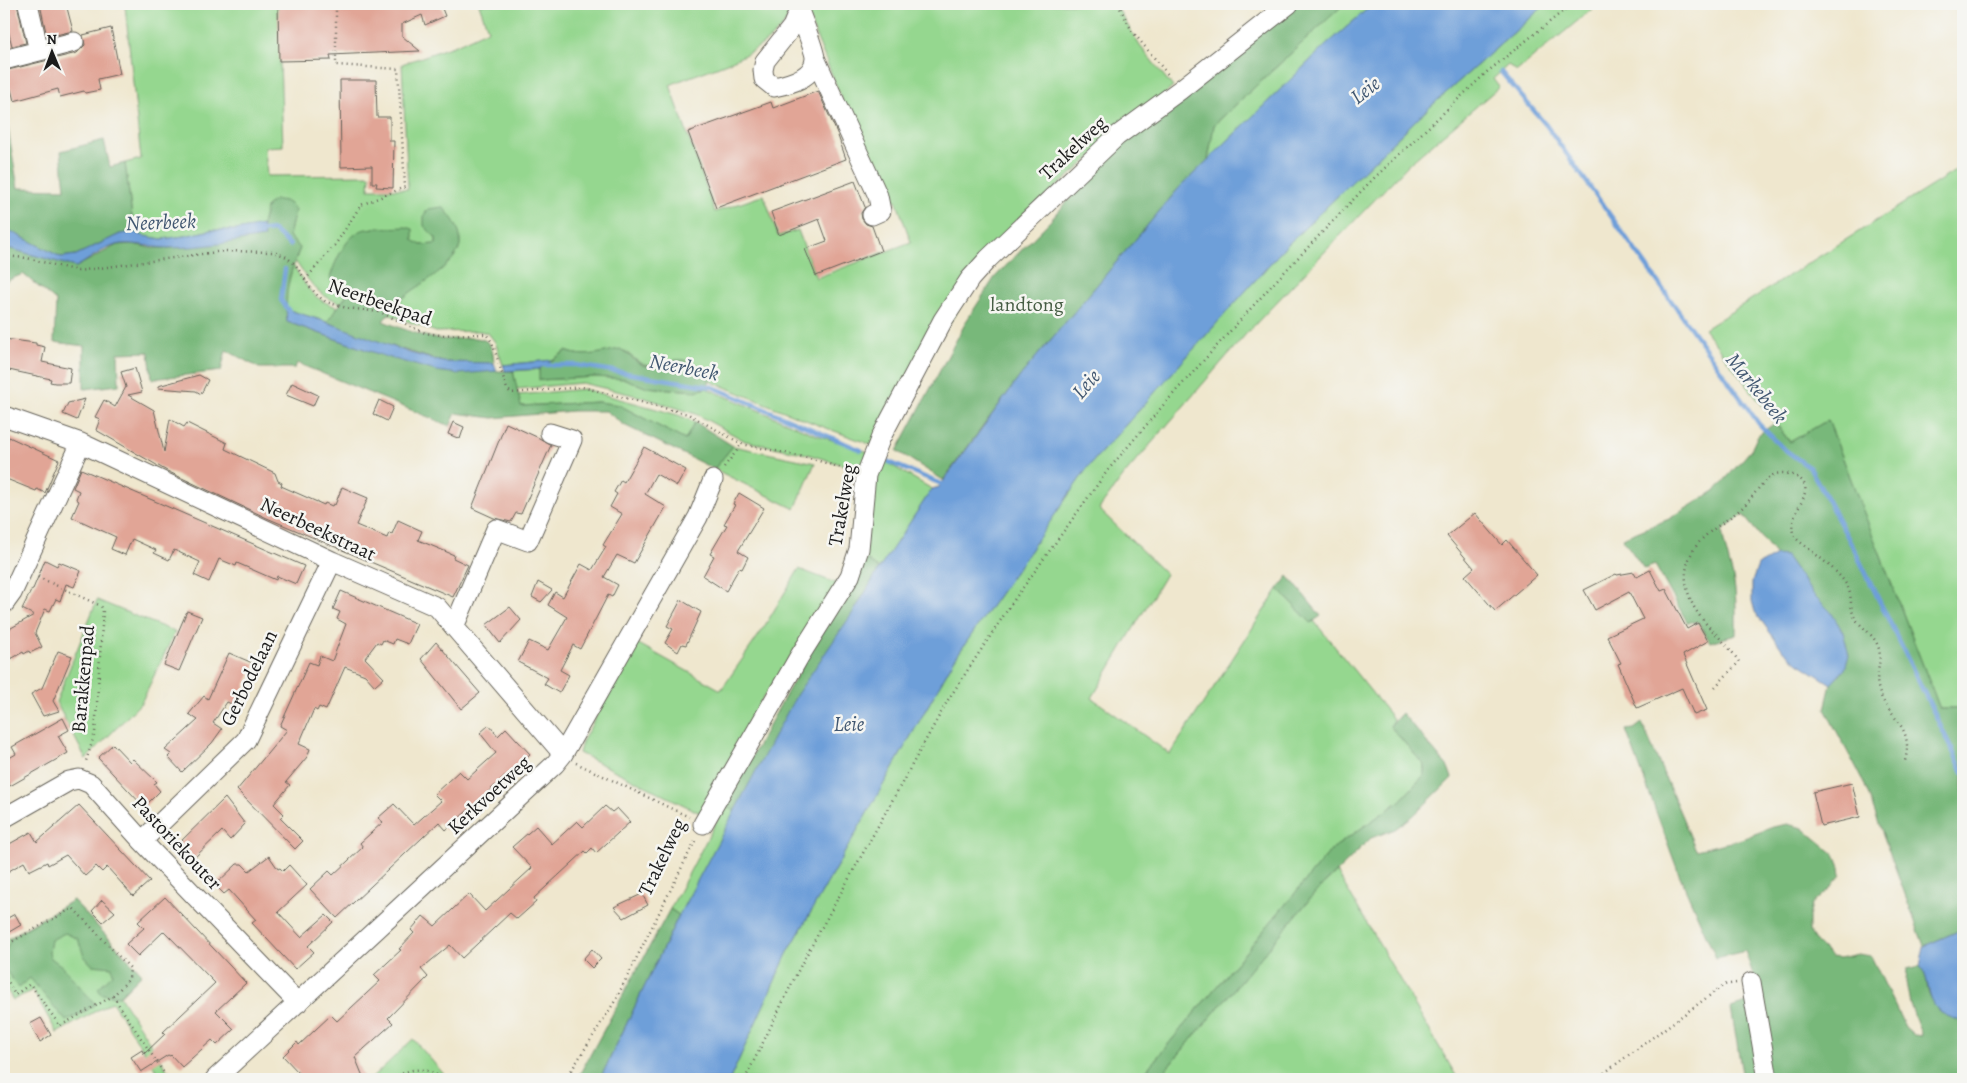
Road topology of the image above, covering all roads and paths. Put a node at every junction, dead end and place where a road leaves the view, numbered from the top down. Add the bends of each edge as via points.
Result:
1 (28, 4) edge
2 (336, 4) edge
3 (1118, 4) edge
4 (1288, 4) edge
5 (1572, 4) edge
6 (798, 7) edge
7 (74, 42) dead end
8 (39, 51) junction
9 (815, 58) junction
10 (4, 60) edge
11 (1180, 90) junction
12 (872, 214) dead end
13 (4, 256) edge
14 (305, 280) junction
15 (4, 416) edge
16 (550, 433) dead end
17 (80, 444) junction
18 (742, 444) junction
19 (866, 475) junction
20 (713, 480) joint
21 (332, 561) junction
22 (23, 571) junction
23 (4, 604) edge
24 (454, 627) junction
25 (1715, 688) dead end
26 (563, 754) junction
27 (1905, 761) dead end
28 (85, 780) junction
29 (4, 818) edge
30 (703, 824) junction
31 (142, 841) junction
32 (4, 946) edge
33 (4, 974) edge
34 (1751, 982) joint
35 (113, 996) junction
36 (298, 1003) junction
37 (572, 1070) junction
38 (168, 1079) edge
39 (214, 1079) edge
40 (394, 1079) edge
41 (442, 1079) edge
42 (566, 1079) edge
43 (575, 1079) edge
44 (745, 1079) edge
45 (1596, 1079) edge
46 (1768, 1079) edge

1 - 8 street
2 - 14 path via 336,64 398,68 405,187 361,205 335,245
3 - 11 path via 1132,31
4 - 11 street, Trakelweg
5 - 44 path via 1487,72 1371,180 1179,387 1108,470 1014,600 948,700 802,963
6 - 9 street
6 - 9 street via 792,26 765,61 764,79 774,88 795,81 811,69
7 - 8 street
8 - 10 street
9 - 12 street via 878,196 881,210
11 - 19 street, Trakelweg via 1117,136 970,279 944,320 881,437
13 - 14 path, Neerbeekpad via 27,258 78,271 224,251 273,252 295,264
14 - 18 path, Neerbeekpad via 326,302 380,312 425,333 440,336 486,334 492,342 507,389 512,393 582,387 688,414
15 - 17 street, Neerbeekstraat
16 - 24 street via 572,440 528,542 496,529
17 - 21 street, Neerbeekstraat
17 - 22 street
18 - 19 path, Neerbeekpad via 809,458
18 - 20 path
19 - 30 street, Trakelweg via 859,549 850,576 799,657
20 - 26 street, Kerkvoetweg via 698,517
21 - 24 street, Neerbeekstraat via 437,607
21 - 31 street, Gerbodelaan via 246,740
22 - 23 street
22 - 28 path, Barakkenpad via 101,606 103,610 95,733 85,762
24 - 26 street, Neerbeekstraat
25 - 27 path via 1739,662 1690,602 1686,580 1691,554 1700,540 1744,506 1770,476 1779,473 1794,475 1806,487 1794,517 1794,536 1837,572 1847,585 1854,617 1877,643 1880,658 1877,684 1906,735 1908,750
26 - 30 path
26 - 36 street, Kerkvoetweg
28 - 29 street via 69,781
28 - 31 street, Pastoriekouter
30 - 37 path, Trakelweg via 615,1001
31 - 36 street, Pastoriekouter
32 - 35 path via 74,908 130,968 129,979
33 - 35 path via 15,995 30,984 60,1026
34 - 45 path via 1724,985
34 - 46 street
35 - 38 path
36 - 39 street, Kerkvoetweg
37 - 42 path, Trakelweg
37 - 43 path
40 - 41 path via 405,1072 422,1069

